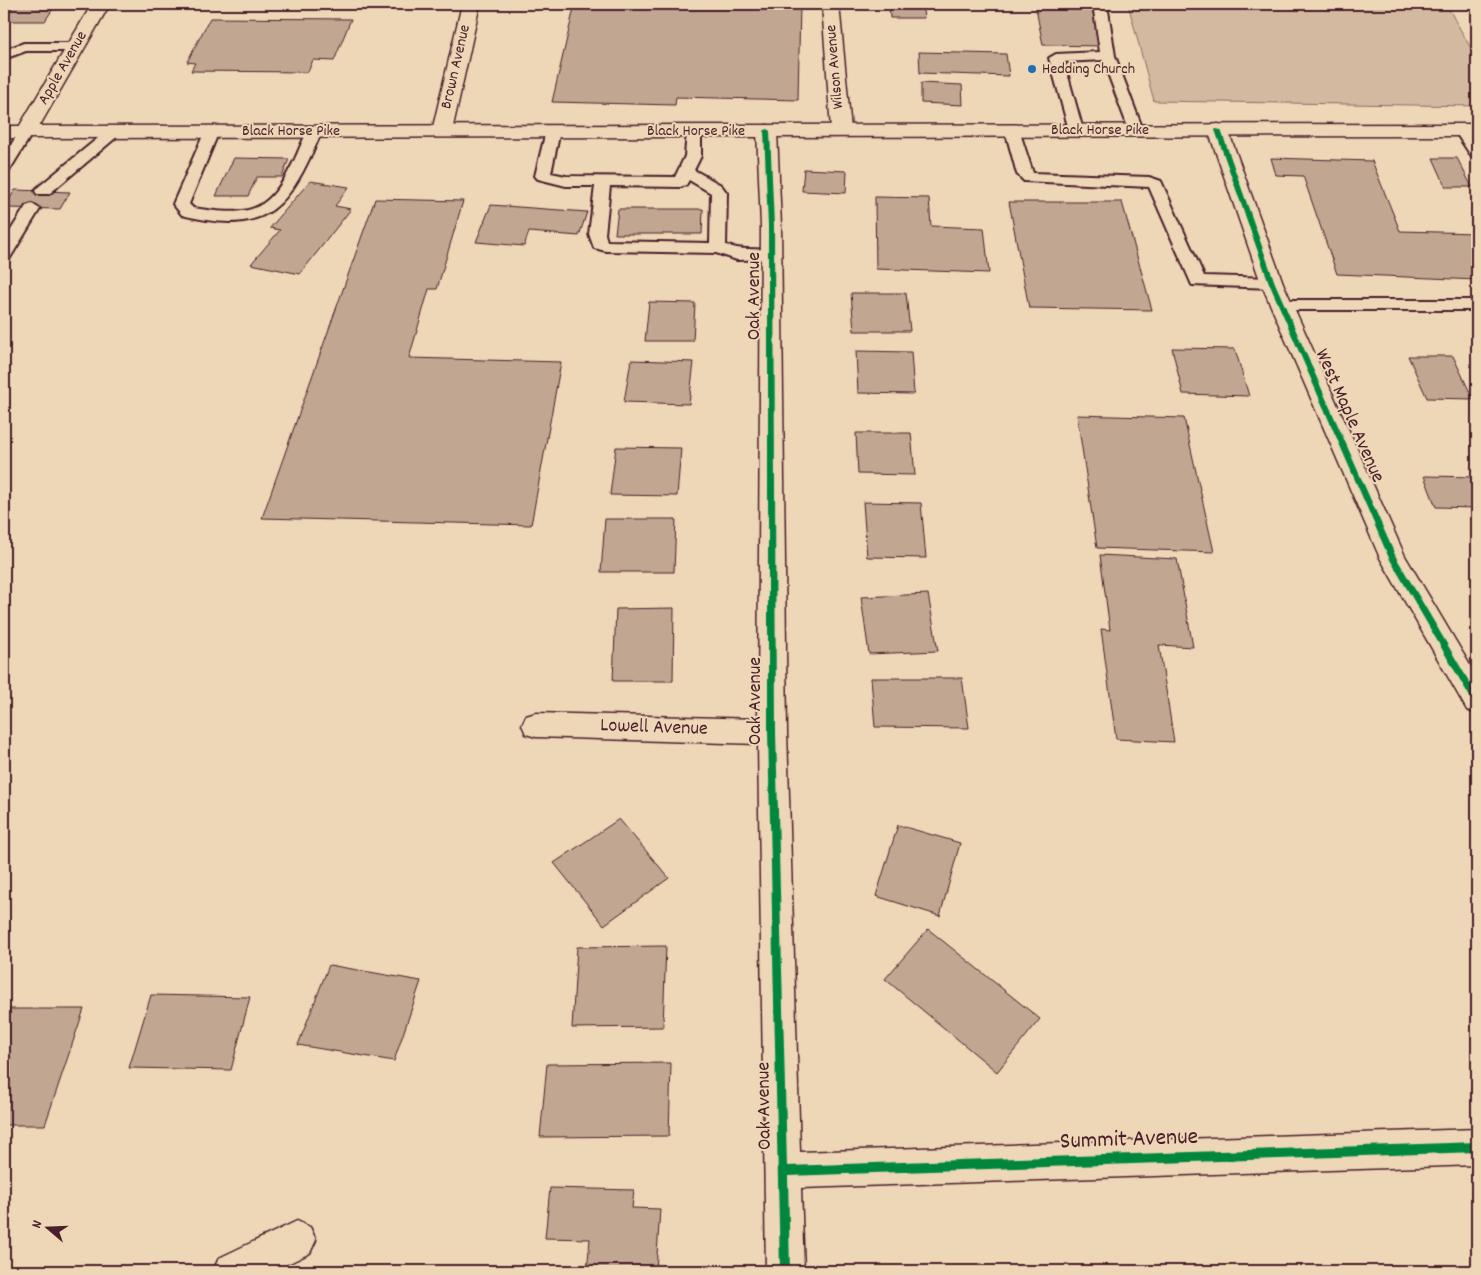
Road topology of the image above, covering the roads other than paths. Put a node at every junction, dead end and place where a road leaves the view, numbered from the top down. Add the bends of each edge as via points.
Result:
1 (101, 4) edge
2 (471, 4) edge
3 (830, 4) edge
4 (1100, 4) edge
5 (75, 46) junction
6 (4, 55) edge
7 (1108, 56) junction
8 (841, 130) junction
9 (1012, 130) junction
10 (1076, 130) junction
11 (1136, 130) junction
12 (1218, 130) junction
13 (1469, 130) edge
14 (212, 131) junction
15 (315, 131) junction
16 (442, 131) junction
17 (553, 131) junction
18 (694, 131) junction
19 (767, 131) junction
20 (4, 132) edge
21 (26, 132) junction
22 (114, 132) junction
23 (1477, 154) edge
24 (4, 168) edge
25 (686, 171) junction
26 (603, 181) junction
27 (43, 191) dead end
28 (32, 209) dead end
29 (718, 248) junction
30 (4, 254) edge
31 (771, 255) junction
32 (1272, 283) junction
33 (1477, 305) edge
34 (1283, 306) junction
35 (1477, 702) edge
36 (536, 725) dead end
37 (772, 732) junction
38 (1477, 1147) edge
39 (782, 1171) junction
40 (297, 1240) dead end
41 (232, 1271) edge
42 (785, 1271) edge

1 - 5 street, Apple Avenue
2 - 16 street, Brown Avenue
3 - 8 street, Wilson Avenue
4 - 7 lane
5 - 6 lane via 24,47
5 - 21 street, Apple Avenue
7 - 10 lane via 1056,58
7 - 11 lane
8 - 9 street, Black Horse Pike
8 - 19 street, Black Horse Pike
9 - 10 street, Black Horse Pike
9 - 32 lane via 1025,174 1030,178 1155,184 1198,281
10 - 11 street, Black Horse Pike
11 - 12 street, Black Horse Pike
12 - 13 street, Black Horse Pike
12 - 32 street, West Maple Avenue
13 - 23 lane
14 - 15 street, Black Horse Pike
14 - 15 lane via 181,204 188,212 244,218 262,213 287,188
14 - 22 street, Black Horse Pike
15 - 16 street, Black Horse Pike
16 - 17 street, Black Horse Pike
17 - 18 street, Black Horse Pike
17 - 26 lane via 543,176 566,181
18 - 19 street, Black Horse Pike
18 - 25 lane via 693,156
19 - 31 street, Oak Avenue
20 - 21 street, Black Horse Pike
21 - 22 street, Black Horse Pike
21 - 24 lane
22 - 27 lane
25 - 26 lane via 680,182
25 - 29 lane via 719,193
26 - 29 lane via 597,234 600,244
28 - 30 lane
29 - 31 lane via 737,255
31 - 37 street, Oak Avenue
32 - 34 street, West Maple Avenue
33 - 34 lane
34 - 35 street, West Maple Avenue via 1394,558
36 - 37 street, Lowell Avenue
37 - 39 street, Oak Avenue
38 - 39 street, Summit Avenue
39 - 42 street, Oak Avenue
40 - 41 street

